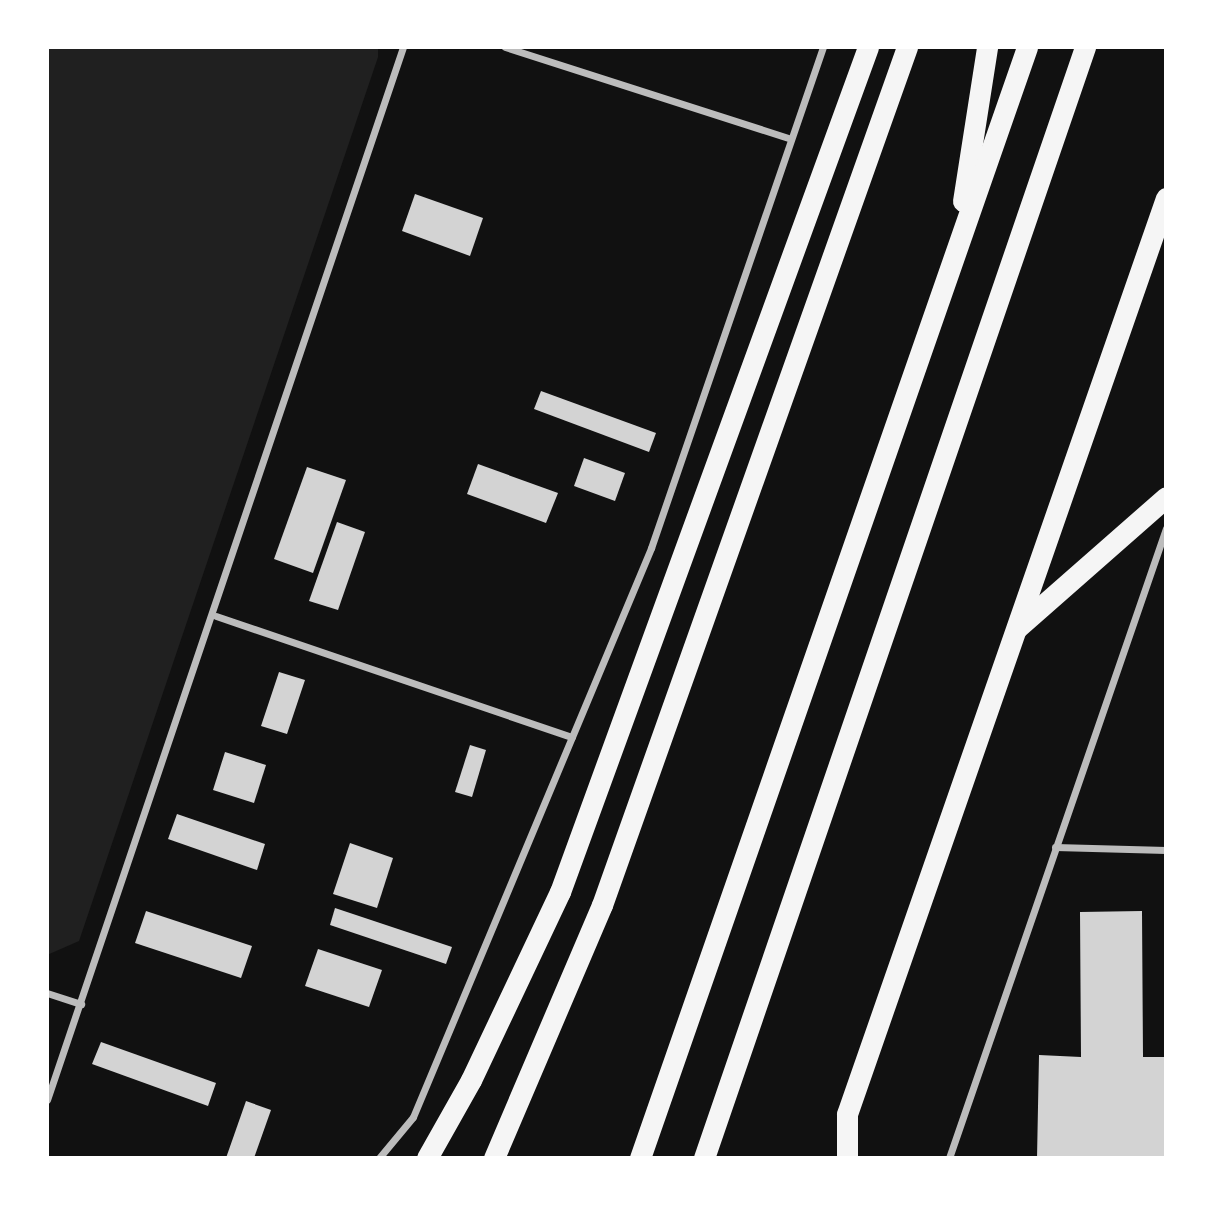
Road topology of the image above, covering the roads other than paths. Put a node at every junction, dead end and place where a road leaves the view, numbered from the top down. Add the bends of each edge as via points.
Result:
1 (403, 47) edge
2 (505, 47) edge
3 (823, 47) edge
4 (868, 47) edge
5 (906, 47) edge
6 (986, 47) edge
7 (1027, 47) edge
8 (1085, 47) edge
9 (790, 139) junction
10 (1166, 198) edge
11 (955, 253) junction
12 (1166, 497) edge
13 (1166, 528) edge
14 (216, 615) junction
15 (1016, 630) junction
16 (572, 737) junction
17 (1055, 847) junction
18 (1166, 850) edge
19 (47, 993) edge
20 (81, 1004) junction
21 (47, 1100) edge
22 (379, 1158) edge
23 (427, 1158) edge
24 (494, 1158) edge
25 (640, 1158) edge
26 (704, 1158) edge
27 (847, 1158) edge
28 (949, 1158) edge

1 - 14 street
2 - 9 street
3 - 9 street
4 - 23 highway via 560,892 471,1080
5 - 24 highway via 601,905
6 - 11 highway
7 - 11 highway
8 - 26 highway
9 - 16 street via 651,548
10 - 15 highway
11 - 25 highway
12 - 15 highway
13 - 17 street
14 - 16 street
14 - 20 street
15 - 27 highway via 847,1114
16 - 22 street via 413,1118
17 - 18 street
17 - 28 street
19 - 20 street
20 - 21 street

